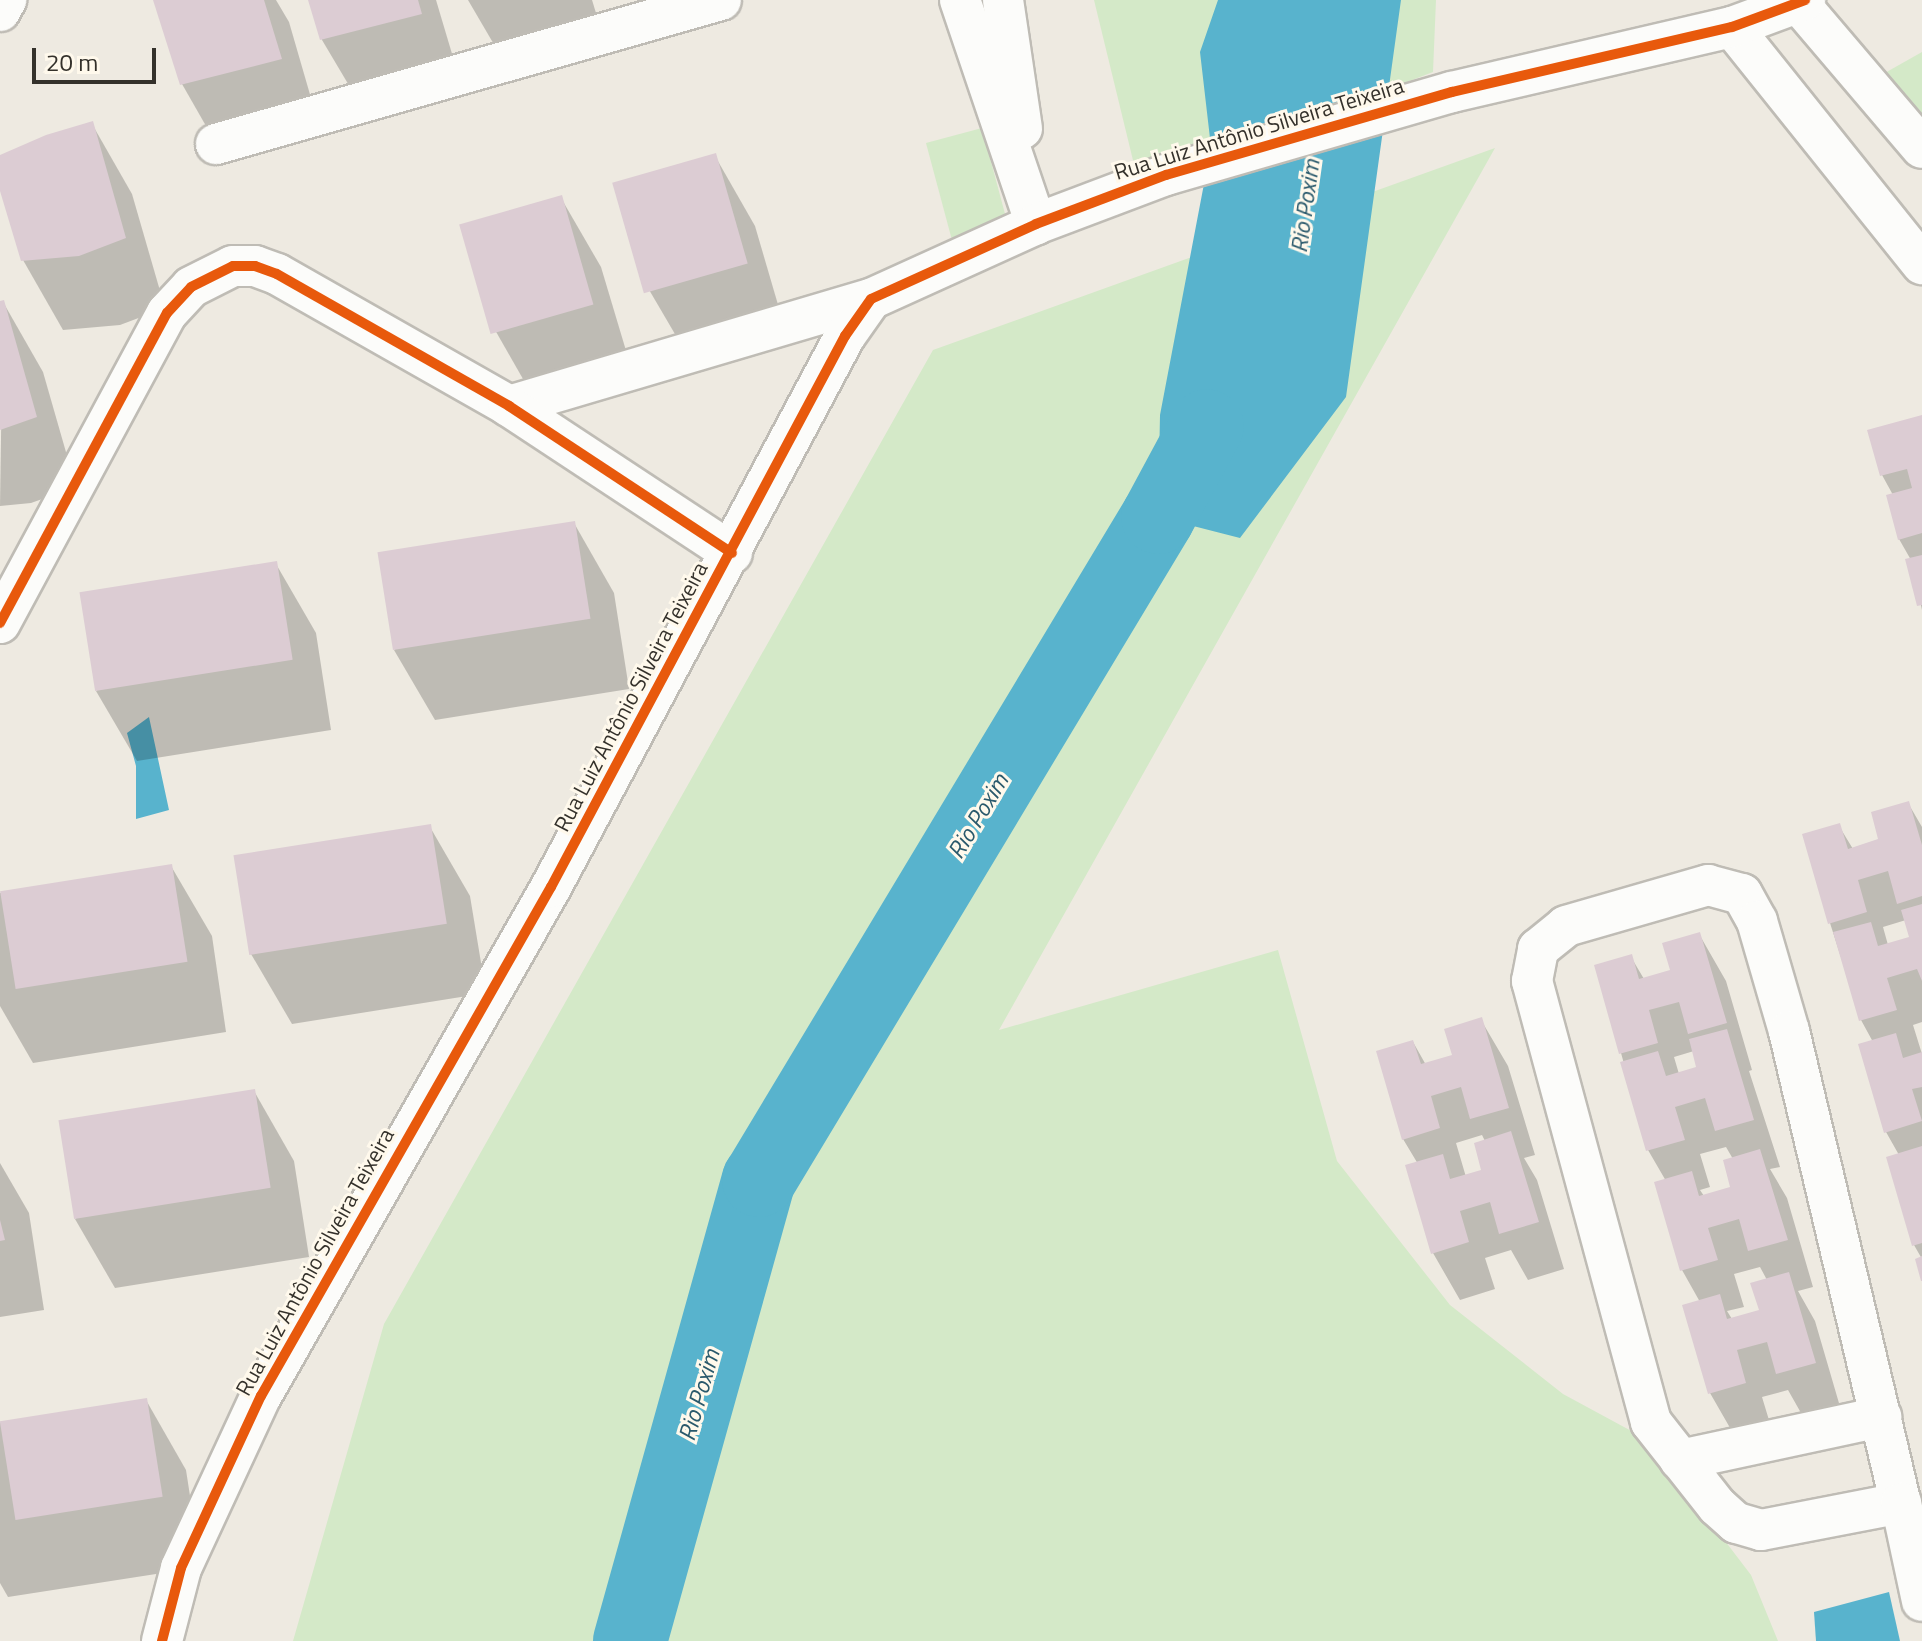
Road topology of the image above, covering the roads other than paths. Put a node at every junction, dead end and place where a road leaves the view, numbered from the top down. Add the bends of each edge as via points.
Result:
1 (6, 0) edge
2 (721, 0) edge
3 (960, 0) edge
4 (1003, 0) edge
5 (1796, 0) edge
6 (1805, 0) edge
7 (0, 11) edge
8 (1732, 27) junction
9 (216, 144) dead end
10 (1922, 148) edge
11 (1036, 224) junction
12 (1922, 264) edge
13 (871, 299) junction
14 (509, 406) junction
15 (732, 553) junction
16 (0, 623) edge
17 (1881, 1417) junction
18 (1680, 1460) junction
19 (1901, 1503) junction
20 (1922, 1601) edge
21 (162, 1641) edge

1 - 7 street
2 - 9 street
3 - 11 street
4 - 11 street
5 - 6 street, Rua Luiz Antônio Silveira Teixeira
5 - 8 street, Rua Luiz Antônio Silveira Teixeira
5 - 10 street
8 - 11 street, Rua Luiz Antônio Silveira Teixeira via 1452,92 1166,175
8 - 12 street
11 - 13 street, Rua Luiz Antônio Silveira Teixeira
13 - 14 street
13 - 15 street, Rua Luiz Antônio Silveira Teixeira via 845,336
14 - 15 street
14 - 16 street via 277,274 255,266 213,273 167,313
15 - 21 street, Rua Luiz Antônio Silveira Teixeira via 551,887 261,1396 181,1568
17 - 18 street
17 - 18 street via 1789,1031 1757,921 1742,894 1708,885 1566,926 1538,949 1532,981 1638,1385 1651,1422
17 - 19 street
18 - 19 street via 1736,1523 1761,1530
19 - 20 street

